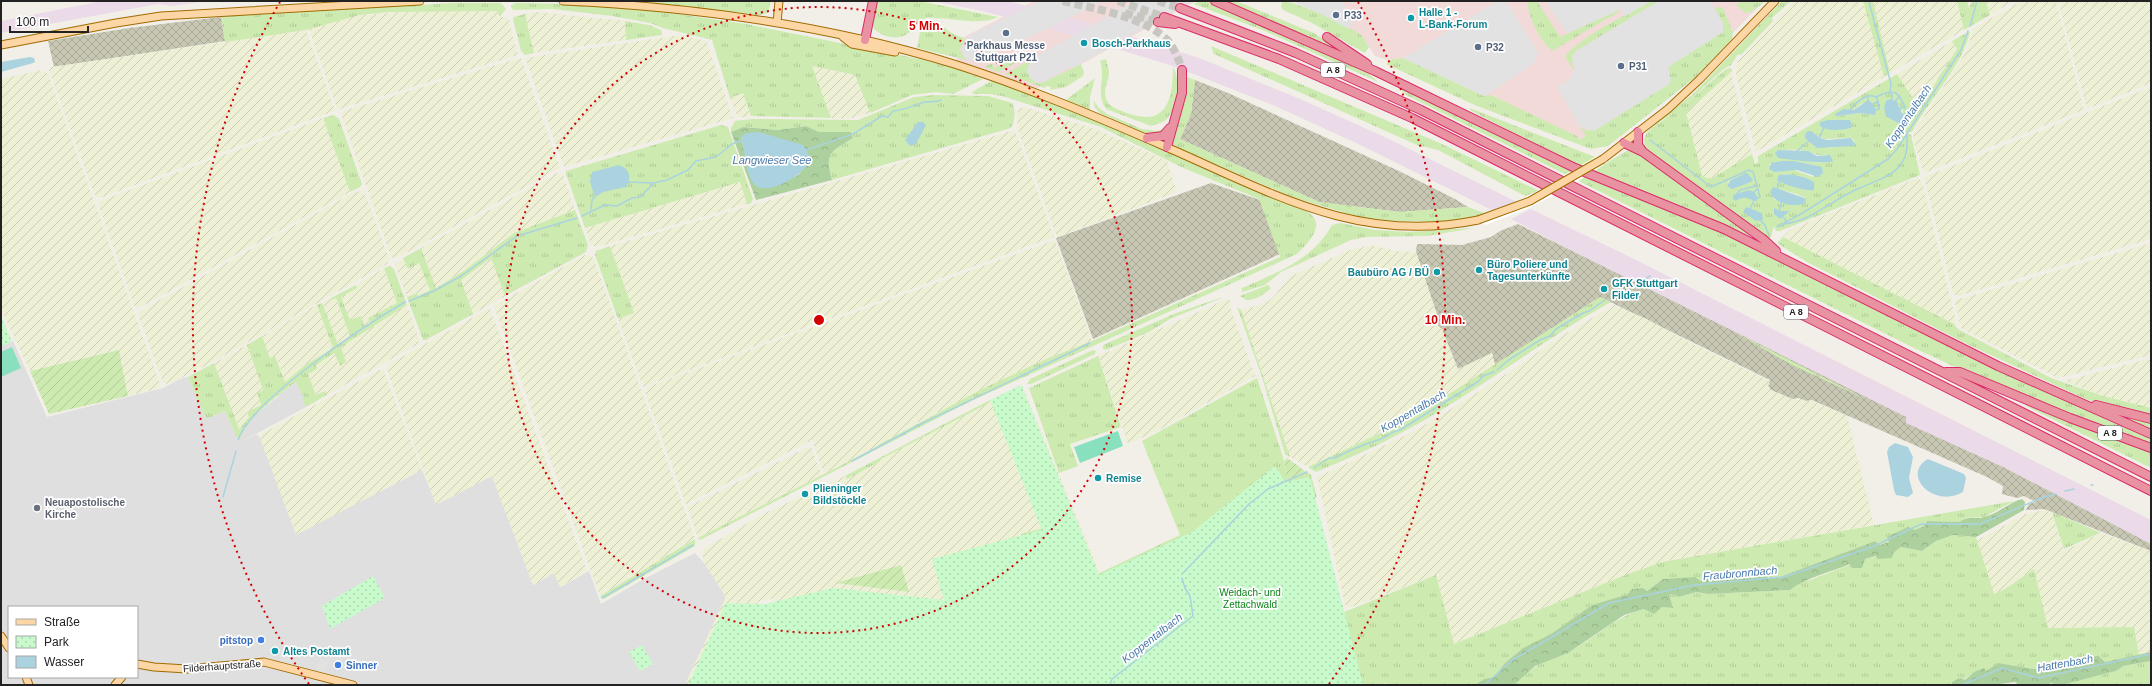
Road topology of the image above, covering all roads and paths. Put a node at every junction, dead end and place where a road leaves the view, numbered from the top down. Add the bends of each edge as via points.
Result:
1 (420, 1) edge
2 (563, 1) edge
3 (779, 1) edge
4 (873, 1) edge
5 (1215, 1) edge
6 (1775, 1) edge
7 (1180, 8) tunnel mouth
8 (1161, 19) tunnel mouth
9 (776, 23) junction
10 (839, 34) junction
11 (1327, 38) dead end
12 (865, 40) junction
13 (1, 45) edge
14 (916, 54) junction
15 (1182, 70) tunnel mouth
16 (1375, 71) junction
17 (1172, 126) junction
18 (1638, 132) junction
19 (1147, 138) junction
20 (1624, 143) junction
21 (1167, 147) junction
22 (1643, 152) junction
23 (1784, 258) junction
24 (1943, 372) junction
25 (2078, 402) junction
26 (2151, 419) edge
27 (2151, 434) edge
28 (2151, 448) edge
29 (2151, 477) edge
30 (2151, 491) edge
31 (1, 636) edge
32 (6, 648) edge
33 (139, 666) edge
34 (353, 685) edge

1 - 13 main road via 161,16
2 - 9 main road via 633,4
3 - 9 main road
4 - 12 highway
5 - 16 highway
6 - 18 main road via 1700,79 1668,109
7 - 24 highway, A 8 via 1296,53 1414,106
8 - 30 highway, A 8 via 1190,25 1286,61 1412,118
9 - 10 main road
10 - 12 main road
10 - 14 main road via 852,44
11 - 16 highway via 1351,52
12 - 14 main road
14 - 19 main road via 1002,80
15 - 17 highway via 1182,93
16 - 23 highway, A 8 via 1570,165 1706,221
17 - 19 highway via 1163,136
17 - 21 highway
18 - 20 main road
18 - 22 highway via 1638,145
19 - 21 main road
20 - 21 main road, bridge via 1603,159 1530,201 1478,220 1446,226 1405,227 1369,224 1344,218 1263,190
20 - 22 highway
22 - 23 highway via 1763,239
23 - 25 highway, A 8 via 1991,362
24 - 28 highway, A 8 via 1960,372 2070,418
24 - 29 highway, A 8
25 - 26 highway
25 - 27 highway, A 8
31 - 32 main road
33 - 34 main road, Filderhauptstraße via 187,669 264,662

